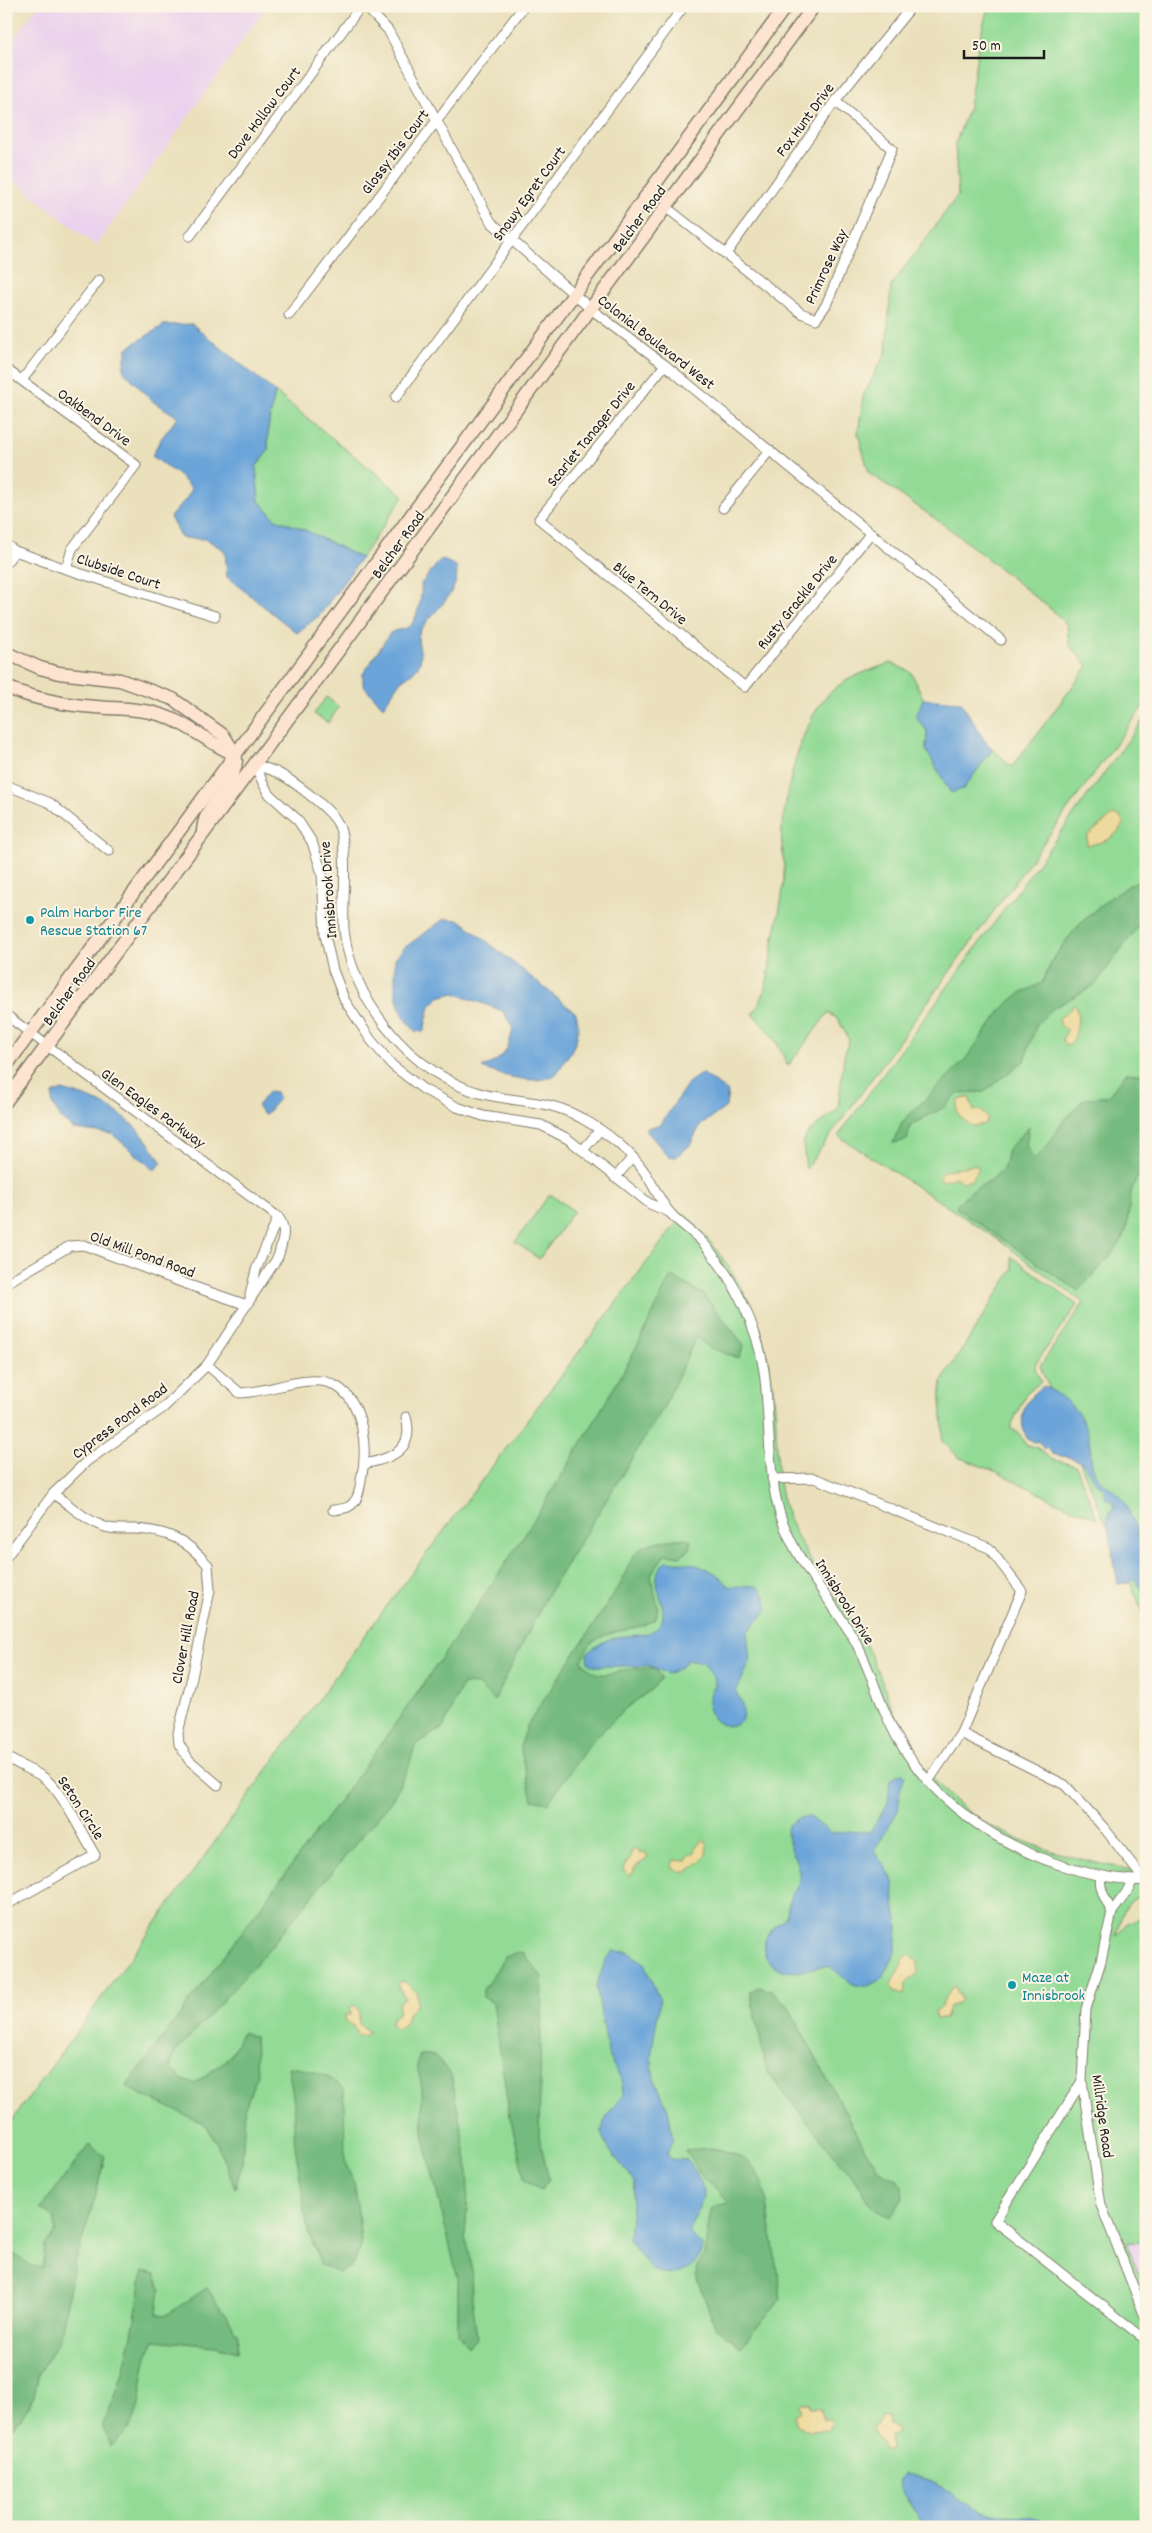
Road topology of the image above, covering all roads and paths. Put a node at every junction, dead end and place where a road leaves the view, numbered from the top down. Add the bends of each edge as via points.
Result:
1 (361, 6) edge
2 (365, 6) edge
3 (524, 6) edge
4 (684, 6) edge
5 (786, 6) edge
6 (814, 6) edge
7 (912, 6) edge
8 (834, 101) junction
9 (436, 119) junction
10 (667, 208) junction
11 (190, 236) dead end
12 (512, 241) junction
13 (726, 254) junction
14 (99, 280) dead end
15 (575, 296) junction
16 (591, 309) junction
17 (289, 315) dead end
18 (665, 365) junction
19 (6, 369) edge
20 (22, 380) junction
21 (396, 397) dead end
22 (770, 450) junction
23 (723, 508) dead end
24 (538, 519) joint
25 (871, 533) junction
26 (6, 544) edge
27 (15, 551) junction
28 (6, 563) edge
29 (66, 569) junction
30 (214, 616) dead end
31 (1002, 640) dead end
32 (6, 654) edge
33 (288, 685) junction
34 (6, 687) edge
35 (745, 687) joint
36 (236, 755) junction
37 (254, 764) junction
38 (6, 786) edge
39 (203, 834) junction
40 (109, 851) dead end
41 (6, 1014) edge
42 (30, 1034) junction
43 (47, 1046) junction
44 (6, 1066) edge
45 (6, 1101) edge
46 (600, 1130) junction
47 (583, 1150) junction
48 (632, 1158) junction
49 (615, 1178) junction
50 (669, 1212) junction
51 (280, 1220) junction
52 (6, 1283) edge
53 (247, 1305) junction
54 (207, 1365) junction
55 (406, 1417) dead end
56 (365, 1464) junction
57 (772, 1479) junction
58 (53, 1494) junction
59 (333, 1510) dead end
60 (6, 1557) edge
61 (961, 1733) junction
62 (6, 1756) edge
63 (929, 1780) junction
64 (218, 1785) dead end
65 (1102, 1876) junction
66 (1133, 1880) junction
67 (1145, 1881) edge
68 (6, 1905) edge
69 (1112, 1912) junction
70 (1082, 2081) junction
71 (1146, 2319) edge
72 (1146, 2340) edge

1 - 11 street, Dove Hollow Court
2 - 9 street, Colonial Boulevard West via 388,30
3 - 9 street, Glossy Ibis Court
4 - 12 street, Snowy Egret Court
5 - 15 main road, Belcher Road
6 - 10 main road, Belcher Road
7 - 8 street, Fox Hunt Drive
8 - 13 street, Fox Hunt Drive
8 - 13 street, Primrose Way via 892,149 826,305 816,319 801,313
9 - 12 street, Colonial Boulevard West via 492,222
9 - 17 street, Glossy Ibis Court
10 - 13 street, Primrose Way
10 - 16 main road, Belcher Road
12 - 15 street, Colonial Boulevard West
12 - 21 street, Snowy Egret Court
14 - 20 street
15 - 16 street, Colonial Boulevard West
15 - 33 main road, Belcher Road
16 - 18 street, Colonial Boulevard West
16 - 37 main road, Belcher Road
18 - 22 street, Colonial Boulevard West
18 - 24 street, Scarlet Tanager Drive
19 - 20 street, Oakbend Drive
20 - 29 street, Oakbend Drive via 136,465 72,549
22 - 23 street
22 - 25 street, Colonial Boulevard West
24 - 35 street, Blue Tern Drive
25 - 31 street, Colonial Boulevard West
25 - 35 street, Rusty Grackle Drive
26 - 27 street, Clubside Court
27 - 28 street
27 - 29 street, Clubside Court
29 - 30 street, Clubside Court
32 - 36 main road via 58,673 120,680 173,699 223,735
33 - 36 main road, Belcher Road
33 - 37 main road via 280,706 254,741
34 - 36 main road via 75,706 129,708 155,713 177,721 216,747
36 - 39 main road via 232,774 208,812
36 - 42 main road, Belcher Road
37 - 39 main road, Belcher Road
37 - 46 street, Innisbrook Drive via 280,774 338,823 343,848 345,936 358,980 391,1035 417,1060 446,1079 483,1094 555,1105
37 - 47 street, Innisbrook Drive via 268,793 297,819 312,842 322,873 325,935 344,1001 392,1065 423,1089 457,1107 483,1116 541,1125 568,1138
38 - 40 street via 50,803
39 - 43 main road, Belcher Road
41 - 42 street, Glen Eagles Parkway
42 - 43 street, Glen Eagles Parkway
42 - 44 main road, Belcher Road
43 - 45 main road, Belcher Road
43 - 51 street, Glen Eagles Parkway
46 - 47 street
46 - 48 street, Innisbrook Drive
47 - 49 street, Innisbrook Drive
48 - 49 street
48 - 50 street, Innisbrook Drive via 644,1170
49 - 50 street, Innisbrook Drive via 650,1204
50 - 57 street, Innisbrook Drive via 703,1242 742,1298 759,1347 764,1373
51 - 53 street, Cypress Pond Road via 256,1270
51 - 53 street, Cypress Pond Road via 283,1238 278,1257
52 - 53 street, Old Mill Pond Road via 70,1246 84,1245
53 - 54 street, Cypress Pond Road
54 - 56 street via 240,1393 313,1381 327,1382 341,1389 352,1403 361,1430
54 - 58 street, Cypress Pond Road via 164,1408 87,1461
55 - 56 street via 409,1431 403,1447 391,1456
56 - 59 street via 356,1500 346,1508
57 - 61 street via 814,1478 989,1548 1017,1584 1022,1591
57 - 63 street, Innisbrook Drive via 778,1509 798,1554 855,1641 896,1736
58 - 60 street, Cypress Pond Road
58 - 64 street, Clover Hill Road via 88,1520 106,1527 157,1530 169,1534 186,1543 208,1565 210,1590 178,1733 179,1744 189,1760
61 - 63 street
61 - 67 street via 1065,1785 1105,1829
62 - 68 street, Seton Circle via 54,1786 95,1855
63 - 65 street, Innisbrook Drive via 939,1793 979,1826 1027,1851
65 - 66 street, Innisbrook Drive
65 - 69 street via 1100,1880 1105,1899
66 - 67 street, Innisbrook Drive
66 - 69 street, Millridge Road
69 - 70 street, Millridge Road via 1086,2009
70 - 71 street, Millridge Road via 1101,2205
70 - 72 street via 995,2221

